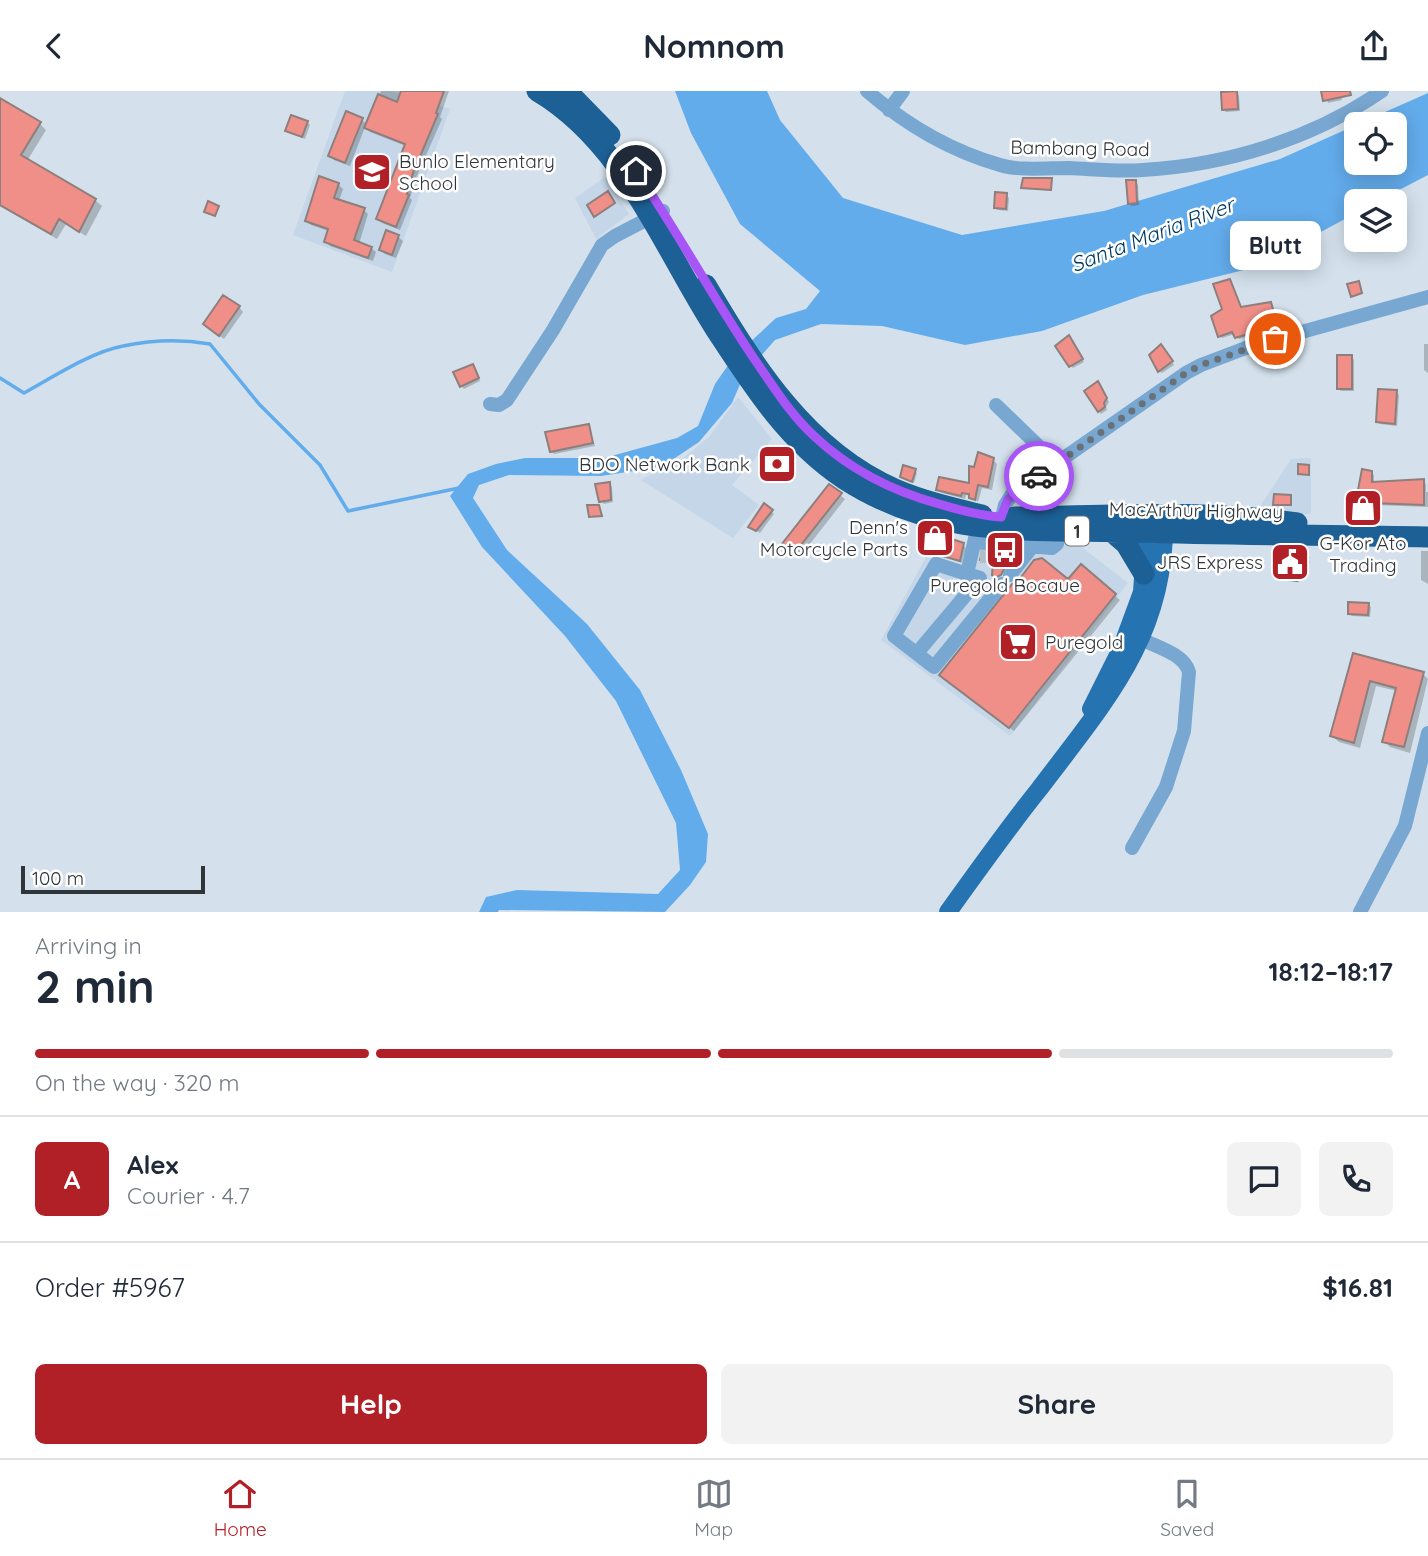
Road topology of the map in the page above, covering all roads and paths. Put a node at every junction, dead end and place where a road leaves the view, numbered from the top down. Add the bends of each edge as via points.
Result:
1 (537, 91) edge
2 (568, 91) edge
3 (867, 91) edge
4 (903, 91) edge
5 (1382, 91) edge
6 (889, 110) junction
7 (657, 214) junction
8 (1428, 296) edge
9 (490, 404) dead end
10 (996, 405) dead end
11 (1057, 464) junction
12 (1428, 523) edge
13 (1000, 524) junction
14 (1060, 524) junction
15 (1156, 524) junction
16 (1112, 531) junction
17 (1428, 537) edge
18 (977, 539) junction
19 (1029, 552) junction
20 (1009, 556) tunnel mouth
21 (967, 574) junction
22 (1144, 574) junction
23 (1141, 639) junction
24 (917, 653) junction
25 (1083, 732) junction
26 (1428, 733) edge
27 (1132, 848) dead end
28 (948, 912) edge
29 (1360, 912) edge

1 - 7 highway, MacArthur Highway / 1 via 586,129
2 - 7 highway, MacArthur Highway / 1 via 607,131
3 - 6 street, Bambang Road
4 - 6 street
5 - 6 street, Bambang Road via 1317,129 1225,160 1142,170 1003,167 958,151
7 - 9 street via 602,245 507,400
7 - 18 highway, MacArthur Highway / 1 via 723,327 773,399 787,431 824,465 863,490
8 - 11 street via 1201,365
10 - 11 street
11 - 13 street via 1012,494
12 - 15 highway, MacArthur Highway / 1 via 1302,524 1266,518
13 - 14 highway, MacArthur Highway / 1
13 - 18 highway, MacArthur Highway / 1
14 - 15 highway, MacArthur Highway / 1
14 - 16 highway, MacArthur Highway / 1
14 - 19 street via 1057,544
15 - 16 highway, MacArthur Highway / 1
15 - 17 highway, MacArthur Highway / 1
15 - 22 main road
15 - 23 main road via 1157,596
16 - 22 highway
18 - 19 street
18 - 21 street
19 - 20 street
19 - 24 street via 934,667
21 - 24 street via 980,578
21 - 24 street via 936,564 894,636
22 - 25 main road via 1121,649
23 - 25 main road via 1113,692
23 - 27 street via 1177,656 1189,672 1184,731 1170,776
25 - 28 main road
26 - 29 street via 1405,826

